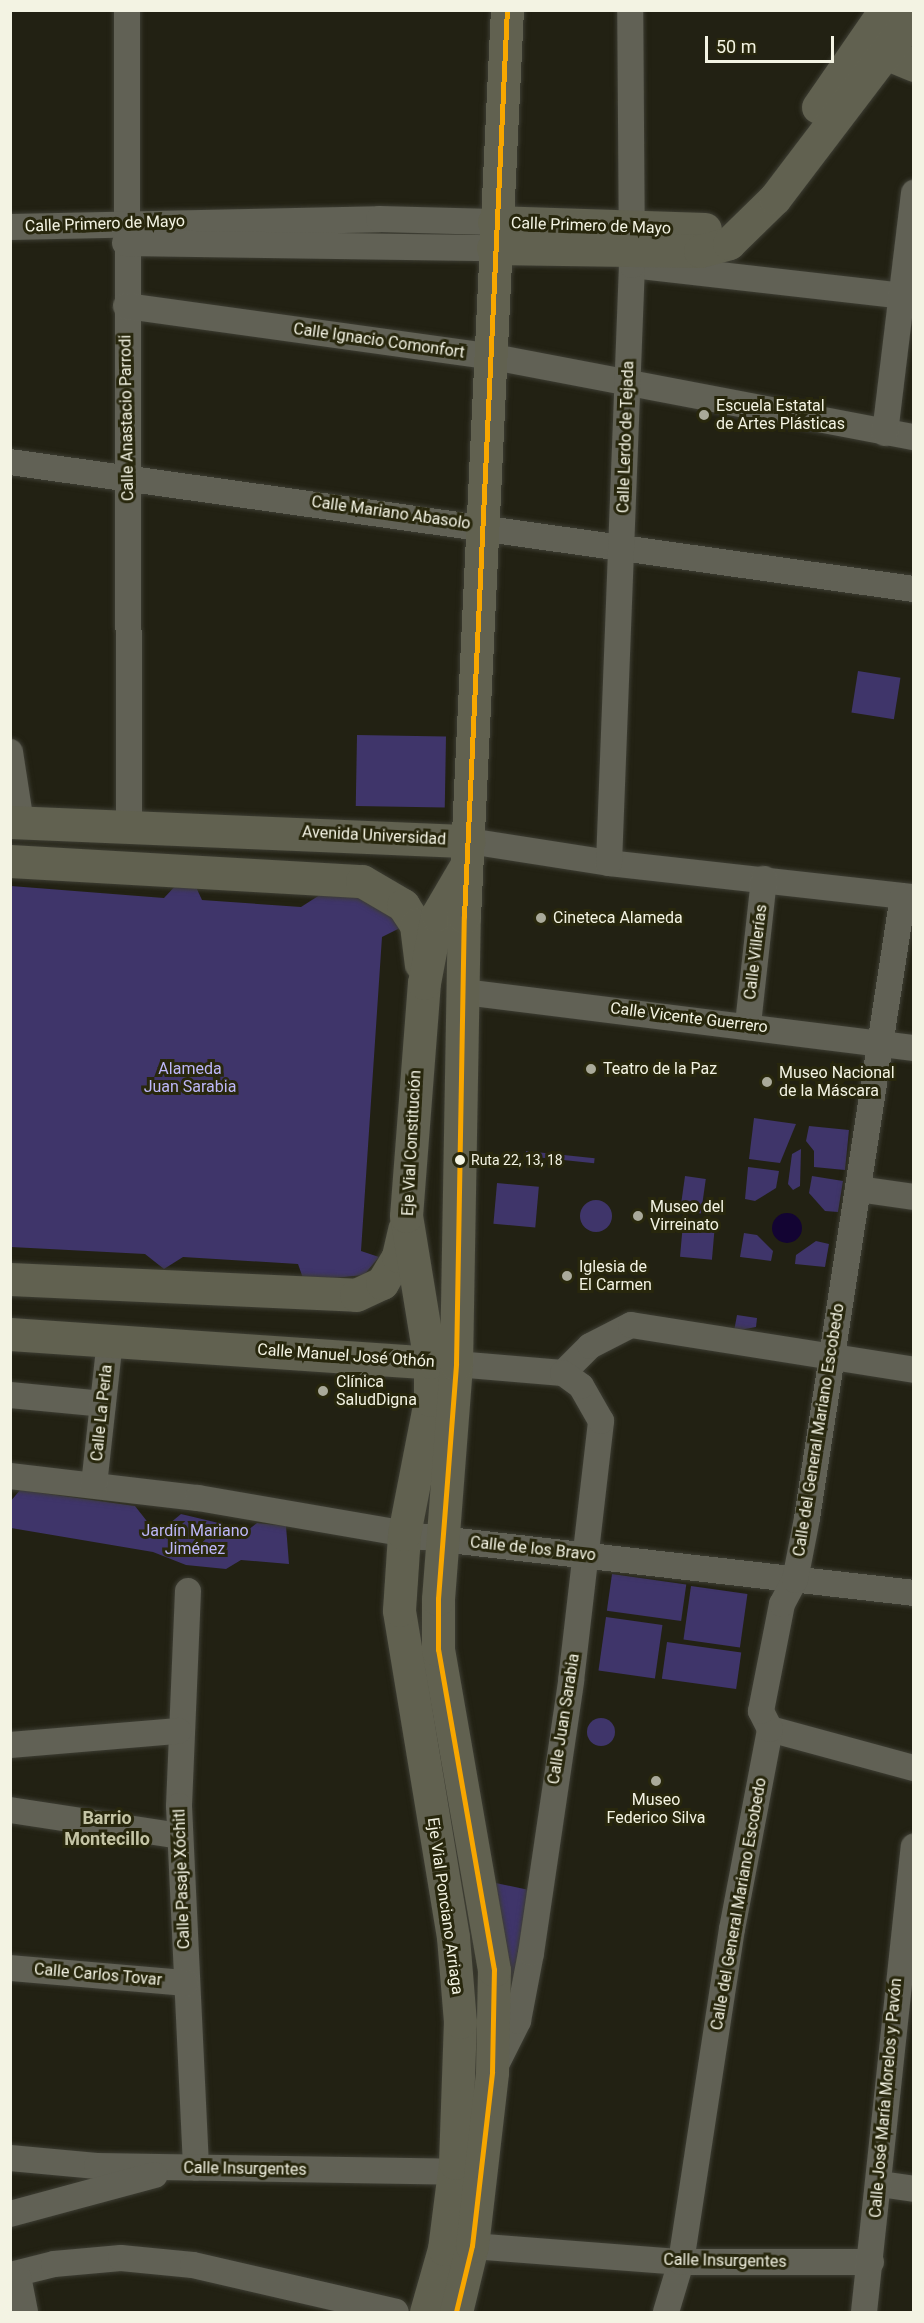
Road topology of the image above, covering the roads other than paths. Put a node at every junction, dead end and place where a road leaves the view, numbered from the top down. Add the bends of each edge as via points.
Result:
1 (127, 10) edge
2 (507, 10) edge
3 (630, 10) edge
4 (885, 10) edge
5 (914, 15) edge
6 (887, 55) edge
7 (914, 193) edge
8 (10, 227) edge
9 (125, 233) junction
10 (494, 235) junction
11 (728, 246) junction
12 (632, 248) junction
13 (908, 296) edge
14 (126, 306) junction
15 (488, 356) junction
16 (628, 386) junction
17 (885, 433) junction
18 (914, 437) edge
19 (10, 462) edge
20 (128, 478) junction
21 (483, 526) junction
22 (623, 545) junction
23 (914, 589) edge
24 (10, 752) edge
25 (16, 823) edge
26 (129, 826) junction
27 (280, 831) junction
28 (468, 853) junction
29 (10, 861) edge
30 (609, 863) junction
31 (75, 866) junction
32 (764, 879) junction
33 (908, 897) edge
34 (423, 982) junction
35 (464, 992) junction
36 (748, 1024) junction
37 (878, 1042) junction
38 (914, 1048) edge
39 (858, 1189) junction
40 (914, 1197) edge
41 (406, 1216) junction
42 (412, 1269) junction
43 (10, 1279) edge
44 (10, 1334) edge
45 (110, 1340) junction
46 (256, 1350) junction
47 (830, 1356) junction
48 (443, 1363) junction
49 (914, 1370) edge
50 (563, 1373) junction
51 (10, 1395) edge
52 (103, 1404) junction
53 (10, 1476) edge
54 (94, 1485) junction
55 (404, 1534) junction
56 (442, 1539) junction
57 (585, 1554) junction
58 (795, 1580) junction
59 (188, 1591) dead end
60 (914, 1593) edge
61 (770, 1729) junction
62 (178, 1731) junction
63 (10, 1745) edge
64 (914, 1768) edge
65 (10, 1810) edge
66 (180, 1836) junction
67 (914, 1847) edge
68 (10, 1968) edge
69 (185, 1983) junction
70 (492, 2072) junction
71 (10, 2158) edge
72 (188, 2168) junction
73 (466, 2172) junction
74 (880, 2184) junction
75 (914, 2189) edge
76 (10, 2214) edge
77 (472, 2246) junction
78 (681, 2262) junction
79 (871, 2262) junction
80 (14, 2275) edge
81 (25, 2313) edge
82 (396, 2313) edge
83 (426, 2313) edge
84 (456, 2313) edge
85 (666, 2313) edge
86 (864, 2313) edge

1 - 9 street, Calle Anastacio Parrodi
2 - 10 main road
3 - 12 street, Calle Lerdo de Tejada
4 - 6 main road
5 - 6 main road
6 - 11 main road via 851,81
7 - 13 street
8 - 9 street, Calle Primero de Mayo
9 - 10 street, Calle Primero de Mayo
9 - 14 street, Calle Anastacio Parrodi
10 - 12 main road, Calle Primero de Mayo
10 - 15 main road
11 - 12 street
11 - 12 main road, Calle Primero de Mayo via 678,241
11 - 13 street
12 - 16 street, Calle Lerdo de Tejada
13 - 17 street
14 - 15 street, Calle Ignacio Comonfort
14 - 20 street, Calle Anastacio Parrodi
15 - 16 street, Calle Ignacio Comonfort
15 - 21 main road
16 - 17 street, Calle Ignacio Comonfort
16 - 22 street, Calle Lerdo de Tejada
17 - 18 street, Calle Ignacio Comonfort
19 - 20 street, Calle Mariano Abasolo
20 - 21 street, Calle Mariano Abasolo
20 - 26 street, Calle Anastacio Parrodi
21 - 22 street, Calle Mariano Abasolo
21 - 28 main road
22 - 23 street, Calle Mariano Abasolo
22 - 30 street, Calle Lerdo de Tejada
24 - 25 street
25 - 26 main road, Avenida Universidad
26 - 27 main road, Avenida Universidad
27 - 28 main road, Avenida Universidad
27 - 31 main road via 250,844 164,844
28 - 30 street, Avenida Universidad
28 - 34 main road, Eje Vial Constitución via 437,915
28 - 35 main road, Eje Vial Constitución
29 - 31 main road
30 - 32 street, Avenida Universidad
31 - 34 main road via 362,881 404,905 416,926
32 - 33 street, Avenida Universidad
32 - 36 street, Calle Villerías
33 - 37 street, Calle del General Mariano Escobedo
34 - 41 main road, Eje Vial Constitución
35 - 36 street, Calle Vicente Guerrero
35 - 48 main road, Eje Vial Constitución
36 - 37 street, Calle Vicente Guerrero
37 - 38 street, Calle Vicente Guerrero
37 - 39 street, Calle del General Mariano Escobedo
39 - 40 street
39 - 47 street, Calle del General Mariano Escobedo
41 - 42 main road, Eje Vial Constitución
41 - 43 main road via 398,1256 382,1283 356,1295
42 - 46 main road via 415,1318 397,1343 287,1340
42 - 48 main road, Eje Vial Constitución
44 - 45 main road, Calle Manuel José Othón
45 - 46 main road, Calle Manuel José Othón
45 - 52 street, Calle La Perla
46 - 48 main road, Calle Manuel José Othón
47 - 49 street
47 - 50 street via 631,1325 590,1346
47 - 58 street, Calle del General Mariano Escobedo
48 - 50 street, Calle Manuel José Othón
48 - 55 main road, Eje Vial Constitución via 430,1400
48 - 56 main road, Eje Vial Constitución
50 - 57 street, Calle Juan Sarabia via 581,1386 601,1421
51 - 52 street
52 - 54 street, Calle La Perla
53 - 54 street, Calle de los Bravo
54 - 55 street, Calle de los Bravo
55 - 56 street, Calle de los Bravo
55 - 73 main road, Eje Vial Ponciano Arriaga via 399,1610 453,1937
56 - 57 street, Calle de los Bravo
56 - 70 main road, Eje Vial Ponciano Arriaga via 438,1650 494,1970
57 - 58 street, Calle de los Bravo
57 - 70 street, Calle Juan Sarabia via 531,1953 518,2021
58 - 60 street, Calle de los Bravo
58 - 61 street, Calle del General Mariano Escobedo via 782,1604 761,1711
59 - 62 street, Calle Pasaje Xóchitl
61 - 64 street
61 - 78 street, Calle del General Mariano Escobedo via 732,1929
62 - 63 street
62 - 66 street, Calle Pasaje Xóchitl
65 - 66 street
66 - 69 street, Calle Pasaje Xóchitl
67 - 74 street, Calle José María Morelos y Pavón via 888,2054
68 - 69 street, Calle Carlos Tovar
69 - 72 street, Calle Pasaje Xóchitl
70 - 73 main road, Eje Vial Ponciano Arriaga
71 - 72 street, Calle Insurgentes
72 - 73 street, Calle Insurgentes
72 - 76 street
73 - 77 main road, Eje Vial Ponciano Arriaga
73 - 83 main road, Eje Vial Ponciano Arriaga
74 - 75 street
74 - 79 street, Calle José María Morelos y Pavón
77 - 78 street, Calle Insurgentes
77 - 84 main road, Eje Vial Ponciano Arriaga
78 - 79 street, Calle Insurgentes
78 - 85 street, Calle del General Mariano Escobedo
79 - 86 street, Calle José María Morelos y Pavón
80 - 81 street
80 - 82 street via 54,2264 121,2259 183,2264

